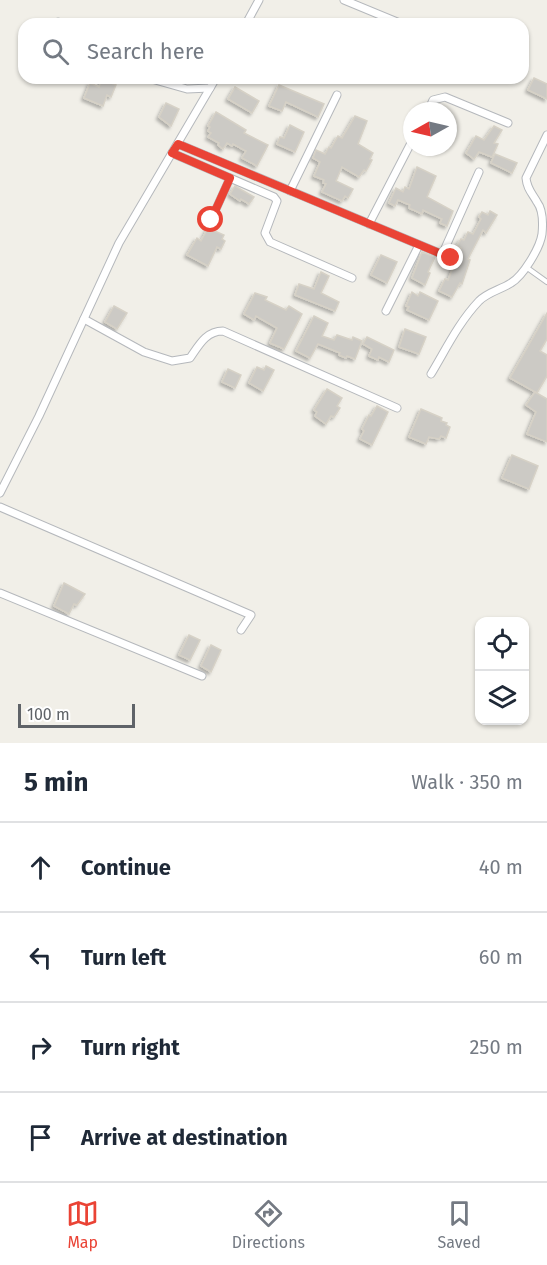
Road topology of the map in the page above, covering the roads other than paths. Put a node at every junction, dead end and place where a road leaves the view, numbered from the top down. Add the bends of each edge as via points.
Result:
1 (259, 0) edge
2 (344, 0) edge
3 (249, 18) edge
4 (388, 18) edge
5 (165, 84) edge
6 (212, 84) edge
7 (210, 88) junction
8 (337, 95) dead end
9 (432, 102) edge
10 (508, 123) dead end
11 (547, 135) edge
12 (178, 144) junction
13 (172, 153) junction
14 (404, 156) edge
15 (478, 172) dead end
16 (230, 178) junction
17 (290, 191) junction
18 (211, 220) dead end
19 (369, 224) junction
20 (419, 245) junction
21 (442, 255) junction
22 (451, 258) dead end
23 (526, 266) junction
24 (352, 278) dead end
25 (547, 282) edge
26 (386, 311) dead end
27 (84, 319) junction
28 (431, 374) dead end
29 (397, 408) dead end
30 (0, 494) edge
31 (0, 507) edge
32 (0, 594) edge
33 (241, 630) dead end
34 (202, 676) dead end

1 - 3 street
2 - 4 street
5 - 7 street via 187,89
6 - 7 street
7 - 12 street
8 - 17 street
9 - 10 street via 445,97
11 - 23 street via 526,178 542,218 539,244
12 - 13 street
12 - 17 street
13 - 16 street
13 - 27 street via 119,243
14 - 19 street
15 - 21 street
16 - 18 street
16 - 24 street via 276,199 265,233 270,242
17 - 19 street
19 - 20 street
20 - 21 street
20 - 26 street
21 - 22 street
23 - 25 lane
23 - 28 street via 510,283 480,299 458,327
27 - 29 street via 144,352 172,361 190,358 208,334 223,331
27 - 30 street
31 - 33 street via 251,615
32 - 34 street

